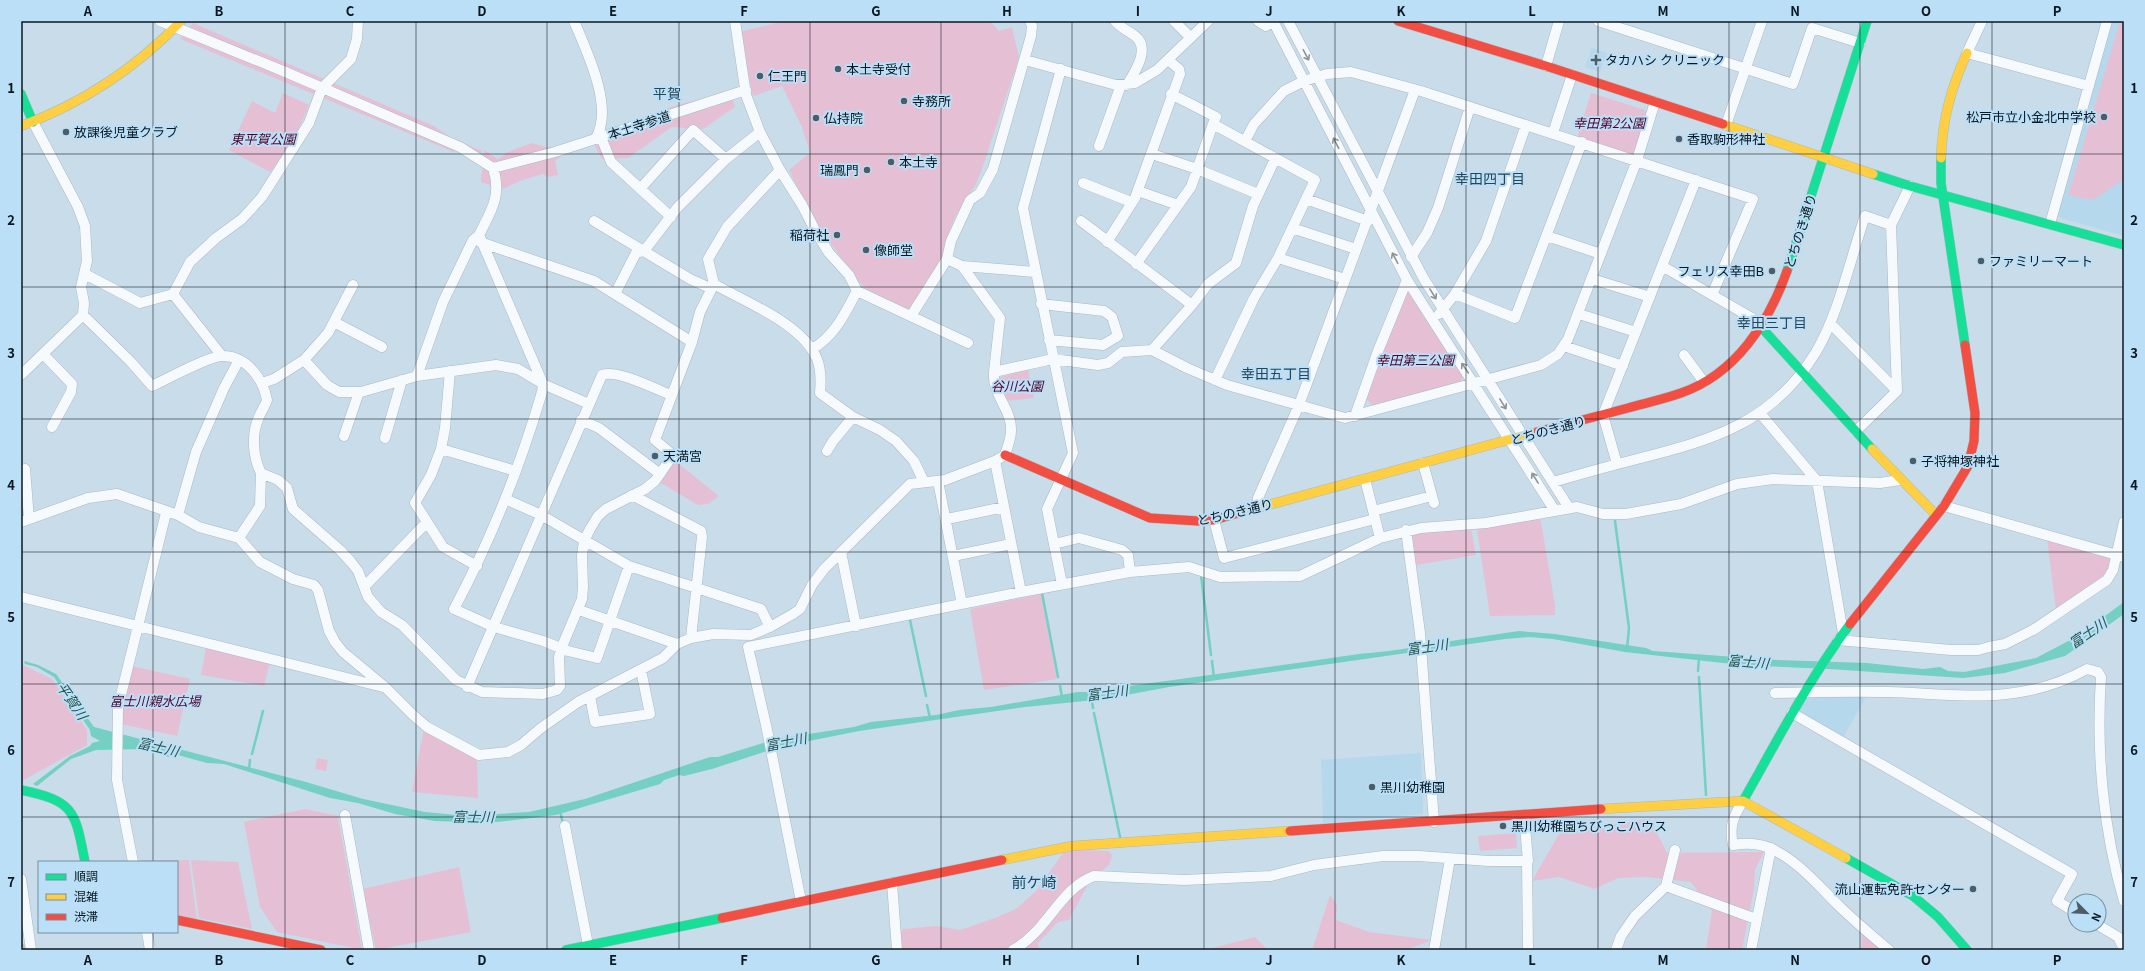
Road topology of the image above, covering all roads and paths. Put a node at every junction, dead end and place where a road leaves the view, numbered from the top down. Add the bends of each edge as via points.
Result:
1 (160, 21) edge
2 (358, 21) edge
3 (574, 21) edge
4 (734, 21) edge
5 (1030, 21) edge
6 (1115, 21) edge
7 (1174, 21) edge
8 (1208, 21) edge
9 (1258, 21) edge
10 (1273, 21) edge
11 (1288, 21) edge
12 (1398, 21) edge
13 (1559, 21) edge
14 (1598, 21) edge
15 (1762, 21) edge
16 (1868, 21) edge
17 (1982, 21) edge
18 (2107, 21) edge
19 (178, 24) edge
20 (1622, 25) edge
21 (1190, 37) junction
22 (1860, 43) junction
23 (1967, 53) junction
24 (1025, 60) junction
25 (1168, 60) junction
26 (1546, 66) junction
27 (1061, 69) junction
28 (1745, 69) junction
29 (1572, 75) junction
30 (1318, 77) junction
31 (1304, 81) junction
32 (1124, 85) junction
33 (2088, 86) junction
34 (322, 88) junction
35 (746, 90) junction
36 (1415, 90) junction
37 (21, 94) edge
38 (1171, 94) junction
39 (1655, 102) junction
40 (1470, 107) junction
41 (21, 118) edge
42 (33, 122) junction
43 (1213, 124) junction
44 (1526, 125) junction
45 (1726, 125) junction
46 (21, 126) edge
47 (760, 132) junction
48 (1553, 133) junction
49 (21, 135) edge
50 (598, 138) junction
51 (1245, 141) junction
52 (1582, 142) junction
53 (1099, 146) dead end
54 (1152, 154) junction
55 (1824, 156) junction
56 (726, 159) junction
57 (1275, 159) junction
58 (1637, 160) junction
59 (493, 168) junction
60 (1197, 169) junction
61 (780, 170) junction
62 (1696, 180) junction
63 (1083, 183) dead end
64 (1910, 186) junction
65 (640, 189) junction
66 (1138, 191) junction
67 (1377, 193) junction
68 (1258, 194) junction
69 (1943, 196) junction
70 (1306, 199) junction
71 (1131, 202) junction
72 (1178, 205) junction
73 (1369, 216) junction
74 (671, 217) junction
75 (594, 221) dead end
76 (1081, 221) dead end
77 (2050, 224) junction
78 (1891, 225) junction
79 (1292, 228) junction
80 (1546, 236) junction
81 (479, 238) junction
82 (1107, 242) junction
83 (2124, 245) edge
84 (1356, 249) junction
85 (644, 251) junction
86 (1601, 254) junction
87 (1411, 257) junction
88 (1278, 258) junction
89 (947, 259) junction
90 (1136, 264) junction
91 (962, 266) junction
92 (1662, 266) junction
93 (1035, 272) junction
94 (85, 274) junction
95 (1345, 279) junction
96 (1592, 279) junction
97 (1407, 280) junction
98 (353, 285) dead end
99 (712, 286) junction
100 (857, 291) junction
101 (173, 294) junction
102 (615, 294) junction
103 (1455, 294) junction
104 (1712, 295) junction
105 (1650, 297) junction
106 (1041, 304) junction
107 (1192, 305) junction
108 (1443, 310) junction
109 (1579, 314) junction
110 (83, 315) junction
111 (911, 316) junction
112 (334, 322) junction
113 (1434, 322) junction
114 (1830, 323) junction
115 (1761, 327) junction
116 (1636, 332) junction
117 (1049, 340) junction
118 (692, 342) junction
119 (968, 343) dead end
120 (1564, 346) junction
121 (382, 347) dead end
122 (812, 349) junction
123 (1152, 350) junction
124 (43, 354) junction
125 (1684, 355) dead end
126 (222, 356) junction
127 (1053, 359) junction
128 (239, 360) junction
129 (304, 360) junction
130 (1623, 366) junction
131 (450, 371) junction
132 (994, 372) junction
133 (1801, 373) junction
134 (21, 375) edge
135 (417, 376) junction
136 (1487, 379) junction
137 (402, 380) junction
138 (1215, 380) junction
139 (1704, 382) junction
140 (262, 383) junction
141 (1474, 383) junction
142 (543, 384) junction
143 (1897, 391) junction
144 (359, 392) junction
145 (671, 395) junction
146 (589, 404) junction
147 (1299, 405) junction
148 (1760, 413) junction
149 (1604, 415) junction
150 (1355, 416) junction
151 (853, 417) junction
152 (581, 420) junction
153 (52, 427) dead end
154 (1856, 431) junction
155 (344, 436) dead end
156 (1524, 437) junction
157 (385, 438) dead end
158 (1511, 441) junction
159 (441, 449) junction
160 (827, 451) dead end
161 (1005, 455) junction
162 (995, 461) junction
163 (1423, 463) junction
164 (1617, 464) junction
165 (25, 469) dead end
166 (516, 471) junction
167 (261, 473) junction
168 (660, 474) junction
169 (1365, 479) junction
170 (1060, 480) junction
171 (1900, 480) junction
172 (938, 481) junction
173 (1817, 481) junction
174 (924, 482) junction
175 (1553, 482) junction
176 (632, 495) junction
177 (505, 499) junction
178 (1944, 506) junction
179 (1004, 507) junction
180 (1257, 507) junction
181 (1569, 508) junction
182 (1555, 511) junction
183 (166, 513) junction
184 (541, 514) junction
185 (178, 515) junction
186 (1374, 515) junction
187 (1936, 515) junction
188 (947, 519) junction
189 (25, 520) edge
190 (1214, 520) junction
191 (427, 522) junction
192 (2124, 522) edge
193 (1406, 530) junction
194 (239, 538) junction
195 (1380, 538) junction
196 (584, 541) junction
197 (1011, 544) junction
198 (1054, 544) junction
199 (841, 552) junction
200 (953, 556) junction
201 (2121, 556) edge
202 (477, 566) junction
203 (629, 566) junction
204 (1130, 572) junction
205 (1062, 584) junction
206 (365, 586) junction
207 (696, 588) junction
208 (1021, 592) junction
209 (21, 597) edge
210 (962, 604) junction
211 (578, 610) junction
212 (610, 620) junction
213 (138, 626) junction
214 (856, 626) junction
215 (494, 627) junction
216 (770, 627) junction
217 (745, 635) junction
218 (691, 638) junction
219 (1837, 641) junction
220 (677, 644) junction
221 (748, 648) junction
222 (561, 649) junction
223 (641, 670) junction
224 (468, 686) junction
225 (385, 687) junction
226 (1804, 692) junction
227 (1775, 693) dead end
228 (590, 696) junction
229 (1792, 713) junction
230 (21, 790) edge
231 (1743, 801) junction
232 (345, 815) dead end
233 (1524, 815) junction
234 (1434, 822) junction
235 (565, 826) dead end
236 (1771, 848) junction
237 (1675, 850) dead end
238 (1450, 859) junction
239 (85, 861) edge
240 (133, 861) edge
241 (1527, 861) junction
242 (21, 879) edge
243 (892, 883) junction
244 (1666, 886) junction
245 (801, 901) junction
246 (2124, 902) edge
247 (2067, 907) edge
248 (1756, 919) junction
249 (178, 920) edge
250 (2107, 930) edge
251 (147, 933) edge
252 (588, 945) junction
253 (2124, 948) edge
254 (31, 950) edge
255 (150, 950) edge
256 (321, 950) edge
257 (369, 950) edge
258 (566, 950) edge
259 (897, 950) edge
260 (1012, 950) edge
261 (1434, 950) edge
262 (1528, 950) edge
263 (1616, 950) edge
264 (1752, 950) edge
265 (1890, 950) edge
266 (1967, 950) edge

1 - 19 street
2 - 34 street via 357,39 351,59
3 - 50 street via 589,59 603,108
4 - 35 street
5 - 24 street via 1031,36
6 - 32 street via 1123,30 1136,36 1142,45 1141,59
7 - 21 street
8 - 21 street
9 - 10 street via 1266,26
10 - 31 street
11 -> 30 street
12 - 26 street
13 - 26 street
14 - 20 street
15 - 28 street
16 - 22 street, とちのき通り
17 - 23 street
18 - 33 street
19 - 34 street
19 - 42 street via 144,56 114,79 74,103
20 - 28 street
21 - 25 street
22 - 28 street via 1812,28 1793,84
22 - 55 street, とちのき通り
23 - 33 street
23 - 69 street via 1954,84 1944,120 1940,166
24 - 27 street
24 - 89 street via 993,169 980,193 970,200 951,241
25 - 32 street via 1143,80
25 - 38 street via 1180,70
26 - 29 street
27 - 32 street
27 - 93 street via 1023,208
28 - 45 street
29 - 39 street
29 - 48 street
30 - 31 street
30 - 36 street via 1351,72
30 - 67 street
31 - 51 street via 1284,91 1254,124
73 -> 31 street
32 - 53 street
33 - 77 street
34 - 59 street via 460,147
34 - 101 street via 309,123 262,197 242,219 190,262
35 - 47 street
35 - 50 street, 本土寺参道
36 - 40 street
36 - 67 street
37 - 42 street
38 - 43 street via 1216,117
38 - 54 street
39 - 45 street
39 - 58 street
40 - 44 street
40 - 87 street via 1438,208 1427,233
41 - 42 street
42 - 46 street
42 - 49 street
42 - 94 street via 78,206 85,226
43 - 51 street
43 - 60 street
44 - 48 street
44 - 103 street via 1486,241
45 - 55 street
47 - 56 street
47 - 61 street
48 - 52 street
50 - 59 street, 本土寺参道
50 - 65 street via 611,162
51 - 57 street
52 - 58 street
52 - 80 street
54 - 60 street
54 - 66 street
55 - 64 street
55 - 115 street, とちのき通り via 1791,260 1773,307
56 - 65 street via 693,130
56 - 74 street
57 - 68 street
57 - 70 street via 1315,180
58 - 62 street
58 - 86 street
59 - 81 street via 497,195
60 - 68 street
60 - 72 street via 1191,187
61 - 99 street via 756,194 717,241 708,259
61 - 100 street via 829,253 849,275
62 - 92 street
62 - 104 street via 1753,199
63 - 71 street
64 - 69 street
64 - 78 street
65 - 74 street
66 - 71 street
66 - 72 street
67 - 73 street
67 - 87 street
68 - 107 street via 1236,263 1208,284
69 - 77 street
69 - 178 street via 1975,413 1974,441 1968,466
70 - 73 street
70 - 79 street
71 - 82 street
72 - 90 street
73 - 84 street
97 -> 73 street
74 - 85 street
75 - 85 street
76 - 82 street
77 - 83 street
78 - 114 street via 1864,216
78 - 143 street
79 - 84 street
79 - 88 street
80 - 86 street
80 - 103 street via 1515,318
81 - 102 street via 594,281
81 - 135 street via 473,240 443,302
81 - 142 street
82 - 90 street
84 - 95 street
85 - 99 street
85 - 102 street via 636,253
86 - 96 street
87 -> 108 street
88 - 95 street
88 - 138 street via 1254,298
89 - 91 street
89 - 111 street
90 - 107 street
91 - 93 street
91 - 132 street via 1000,318
92 - 104 street
92 - 105 street
93 - 106 street
94 - 101 street via 140,303
94 - 110 street via 81,287
95 - 147 street
96 - 105 street
96 - 109 street
97 - 113 street
97 - 150 street
98 - 112 street
99 - 118 street via 694,327
99 - 122 street via 786,325
100 - 111 street
100 - 122 street via 833,332
101 - 126 street
102 - 118 street
103 - 108 street
104 - 115 street via 1752,318
105 - 116 street
106 - 117 street
106 - 117 street via 1104,310 1112,317 1118,336 1103,345
107 - 123 street
108 - 113 street
108 - 136 street
109 - 116 street
109 - 120 street
110 - 124 street
110 - 126 street via 152,386
111 - 119 street
112 - 121 street
112 - 129 street via 328,333
141 -> 113 street
114 - 133 street via 1816,352
114 - 143 street
115 - 133 street
115 - 139 street, とちのき通り via 1745,350
116 - 130 street
117 - 127 street
118 - 145 street
120 - 130 street
120 - 136 street via 1558,354 1541,365
122 - 151 street via 817,360 820,393
123 - 127 street via 1122,352 1108,364 1098,365
123 - 138 street
124 - 134 street
124 - 153 street via 72,384 71,392
125 - 139 street
126 - 128 street
127 - 132 street
127 - 170 street via 1073,453
128 - 140 street via 246,364
128 - 185 street via 196,452
129 - 140 street via 274,379
129 - 144 street via 327,385 339,392
130 - 149 street
131 - 135 street
131 - 142 street via 507,366 518,369
131 - 159 street
132 - 161 street via 994,388 1006,409 1011,430
133 - 148 street
133 - 154 street
135 - 137 street
136 - 141 street
136 -> 156 street
137 - 144 street
137 - 157 street
138 - 147 street
139 - 149 street, とちのき通り via 1682,393
140 - 167 street via 267,400 258,418 254,441 255,457
141 - 150 street
141 - 158 street
142 - 146 street
142 - 166 street via 529,436
143 - 154 street
144 - 155 street
145 - 146 street via 606,373 602,375
145 - 168 street via 655,440 673,455
146 - 152 street
147 - 150 street via 1346,418
147 - 180 street via 1258,498
148 - 164 street via 1732,430 1705,441
148 - 173 street
149 - 156 street, とちのき通り
149 - 164 street
151 - 160 street
151 - 174 street via 896,441 914,461
152 - 168 street via 600,428
152 - 184 street
154 - 171 street
156 - 158 street, とちのき通り
156 - 175 street
158 - 163 street, とちのき通り
182 -> 158 street
159 - 166 street
159 - 191 street via 431,475 415,503
161 - 162 street
161 - 170 street, とちのき通り
162 - 172 street
162 - 179 street
163 - 169 street, とちのき通り
163 - 186 street via 1433,499
164 - 175 street
165 - 189 street
166 - 177 street
167 - 194 street via 260,506
167 - 206 street via 278,480 287,488 293,509 340,550 358,572
168 - 176 street via 645,489
169 - 180 street, とちのき通り
169 - 186 street
170 - 190 street, とちのき通り via 1150,518 1174,522
170 - 198 street via 1047,509
171 - 173 street via 1880,483
171 - 187 street
172 - 174 street
172 - 188 street
173 - 181 street via 1773,479 1738,484 1681,504 1626,514 1603,514 1577,507
173 - 219 street
174 - 199 street via 910,484
175 - 181 street
176 - 196 street via 606,508 598,516
176 - 207 street via 701,531
177 - 184 street
177 - 202 street
178 - 187 street
178 - 201 street
179 - 188 street
179 - 197 street
180 - 190 street, とちのき通り
181 - 182 street
182 - 193 street via 1486,523
183 - 185 street
183 - 189 street via 126,496 109,494 88,498
183 - 213 street
184 - 196 street
184 - 215 street
185 - 194 street via 199,527
186 - 190 street via 1224,558
186 - 195 street
187 - 219 street
188 - 200 street
191 - 202 street via 443,547
191 - 206 street
192 - 201 street
193 - 195 street
193 - 234 street via 1420,632
194 - 225 street via 260,562 293,579 314,585 318,590 329,631 335,642 343,652
195 - 204 street via 1300,576 1220,577 1189,567
196 - 203 street
196 - 211 street via 583,586
197 - 200 street
197 - 208 street
198 - 204 street via 1079,538 1122,550 1128,555
198 - 205 street
199 - 214 street
199 - 216 street via 812,585 800,608
200 - 210 street
201 - 219 street via 2104,583 2033,630 2005,644 1978,650 1951,650
202 - 215 street via 454,609
203 - 207 street
203 - 212 street
204 - 205 street
205 - 208 street
206 - 224 street via 368,597 381,612 402,625 440,666 456,680
207 - 216 street via 761,609
207 - 218 street
208 - 210 street
209 - 213 street
210 - 214 street
211 - 212 street
211 - 222 street
212 - 220 street
212 - 222 street via 597,658
213 - 225 street
213 - 240 street via 119,702 116,760 117,780
214 - 221 street
215 - 222 street
215 - 224 street
216 - 217 street
217 - 218 street via 720,633
217 - 221 street
218 - 220 street
219 - 226 street
220 - 223 street via 663,658
221 - 245 street
222 - 224 street via 560,686 557,690 543,694 482,692
223 - 228 street
223 - 228 street via 650,714 595,722
225 - 228 street via 427,727 479,755 508,752 516,748
226 - 227 street
226 - 229 street
226 - 246 street via 1874,691 1979,696 2053,686 2087,668 2098,672 2101,677 2101,764 2104,802
229 - 231 street
229 - 247 street via 2072,874 2057,901
230 - 239 street via 64,802 71,808 78,822
231 - 233 street via 1570,810
231 - 236 street via 1730,827 1733,845 1754,844
231 - 266 street via 1777,817 1913,896 1938,917
232 - 257 street
233 - 234 street
233 - 241 street
234 - 243 street via 1072,846
235 - 252 street
236 - 248 street
236 - 265 street via 1812,879 1865,930
237 - 244 street
238 - 241 street
238 - 260 street via 1383,856 1314,865 1271,876 1184,880 1094,876 1072,888 1042,927 1021,946
238 - 261 street
241 - 262 street
242 - 254 street
243 - 245 street
243 - 259 street
244 - 248 street
244 - 263 street via 1634,916 1621,936
245 - 252 street
248 - 264 street
249 - 256 street
250 - 253 street via 2118,937
251 - 255 street
252 - 258 street

